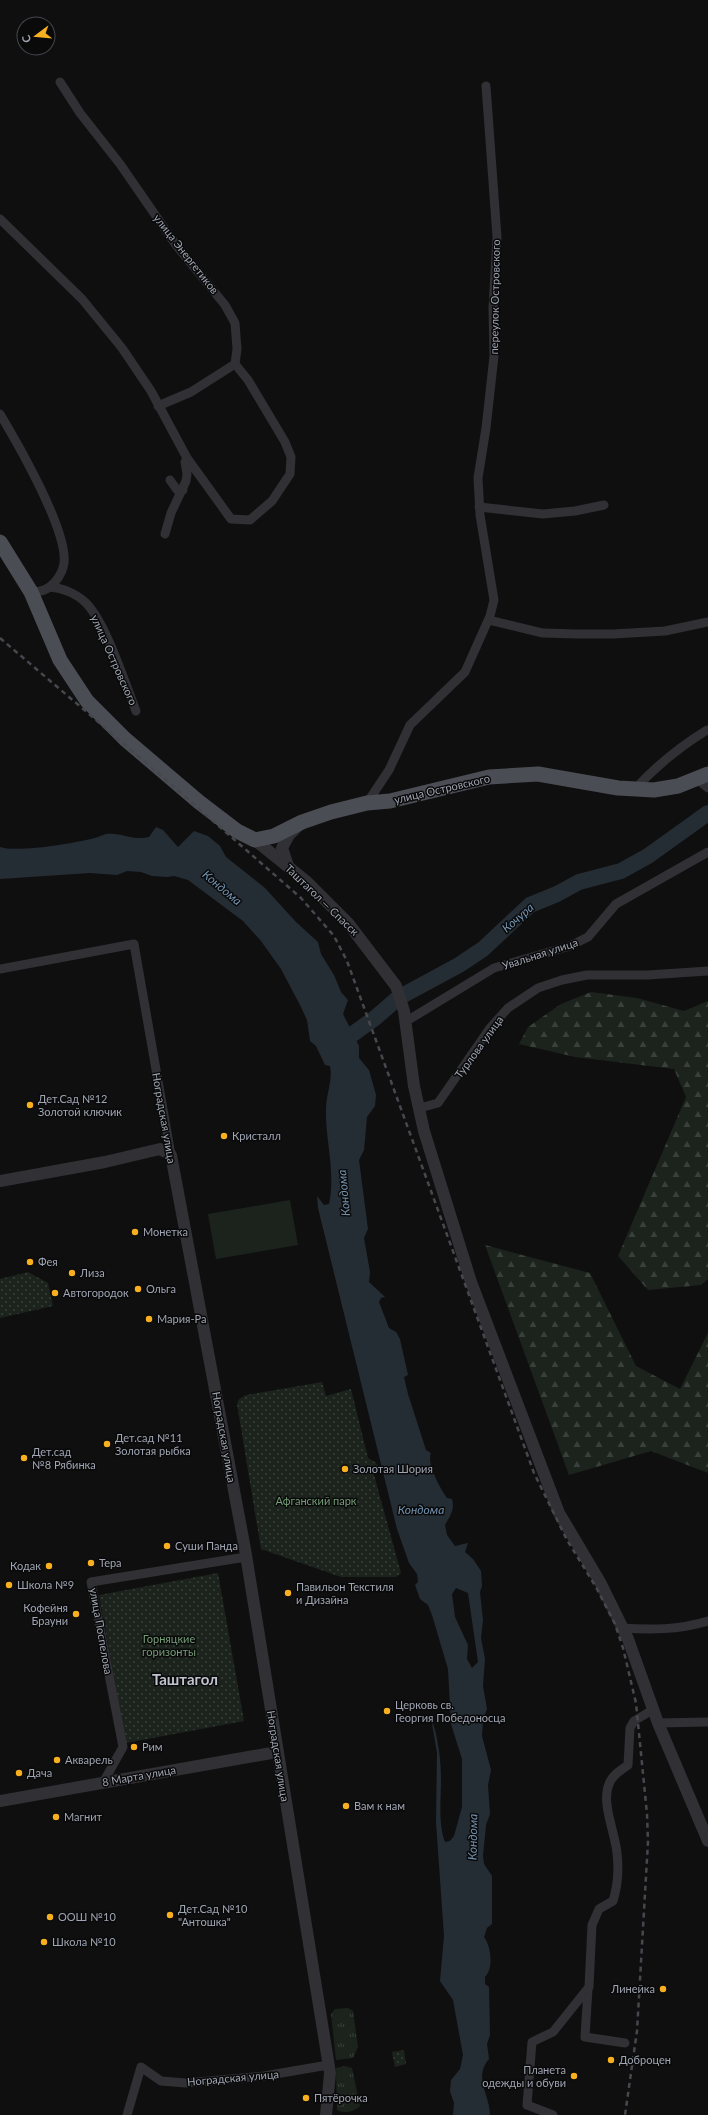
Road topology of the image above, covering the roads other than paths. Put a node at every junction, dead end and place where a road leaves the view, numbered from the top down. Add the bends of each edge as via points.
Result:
1 (60, 82) dead end
2 (486, 86) dead end
3 (0, 219) edge
4 (235, 364) junction
5 (158, 406) junction
6 (0, 414) edge
7 (186, 458) junction
8 (170, 480) dead end
9 (183, 490) junction
10 (604, 505) dead end
11 (479, 507) junction
12 (164, 534) dead end
13 (0, 542) edge
14 (50, 587) junction
15 (31, 592) junction
16 (489, 620) junction
17 (708, 622) edge
18 (136, 711) dead end
19 (707, 730) dead end
20 (704, 780) edge
21 (634, 790) junction
22 (367, 803) junction
23 (302, 822) junction
24 (255, 840) junction
25 (708, 852) edge
26 (289, 867) junction
27 (0, 969) edge
28 (708, 971) edge
29 (404, 1016) junction
30 (420, 1108) junction
31 (171, 1155) junction
32 (0, 1181) edge
33 (246, 1557) junction
34 (708, 1621) edge
35 (621, 1628) junction
36 (654, 1709) junction
37 (658, 1722) junction
38 (708, 1722) edge
39 (277, 1752) junction
40 (104, 1781) junction
41 (0, 1801) edge
42 (708, 1841) edge
43 (588, 1987) junction
44 (625, 2043) dead end
45 (328, 2065) junction
46 (127, 2115) edge
47 (326, 2115) edge
48 (553, 2115) edge

1 - 4 street, улица Энергетиков via 80,114 136,186 176,244 225,305 235,323
2 - 11 street, переулок Островского via 497,238 493,308 494,356 478,478
3 - 5 street via 82,299 122,348
4 - 5 street via 190,392
4 - 7 street via 248,380 285,442 291,457 290,474 272,501 250,520 231,520
5 - 7 street
6 - 14 street via 41,489 60,540 64,562 61,575
7 - 9 street via 187,474
8 - 9 street via 177,490
9 - 12 street
10 - 11 street via 543,514
11 - 16 street, переулок Островского via 484,551 494,600
13 - 15 main road
14 - 15 street, улица Островского via 41,592
14 - 18 street, улица Островского via 75,594 94,612
15 - 24 main road via 60,660 87,702 125,739 199,802 237,831
16 - 17 street via 543,633 577,634 665,631
16 - 22 street, переулок Островского via 465,672 410,725 389,770
19 - 21 street via 656,766
20 - 21 main road, улица Островского via 654,790
21 - 22 main road, улица Островского via 538,774 489,777 390,801
22 - 23 main road, улица Островского
23 - 24 main road, улица Островского via 274,836
23 - 26 street via 284,841 282,848
24 - 26 street, Таштагол — Спасск
25 - 29 street, Увальная улица via 616,904 581,941 494,968
26 - 29 street, Таштагол — Спасск via 348,923 396,986
27 - 31 street, Ноградская улица via 134,944
28 - 30 street, Турлова улица via 648,975 587,975 538,988 508,1008 490,1028 438,1103
29 - 30 street, Таштагол — Спасск via 414,1086
30 - 35 street, Таштагол — Спасск via 424,1131 471,1282 508,1384 559,1513 600,1582
31 - 32 street via 160,1149 71,1169
31 - 33 street, Ноградская улица
33 - 39 street, Ноградская улица
33 - 40 street, улица Поспелова via 91,1582 122,1747
34 - 35 street via 657,1630
35 - 36 street, Таштагол — Спасск via 628,1639
36 - 37 street, Таштагол — Спасск
36 - 43 street via 634,1721 630,1728 628,1765 618,1772 609,1784 606,1808 613,1825 617,1849 618,1881 613,1901 599,1909 592,1925
37 - 38 street
37 - 42 street, Таштагол — Спасск
39 - 40 street, 8 Марта улица
39 - 45 street, Ноградская улица
40 - 41 street, 8 Марта улица
43 - 44 street via 585,2038
43 - 48 street via 554,2032 532,2042 527,2105
45 - 46 street, Ноградская улица via 264,2076 186,2083 161,2081 141,2067
45 - 47 street, Ноградская улица via 330,2073

